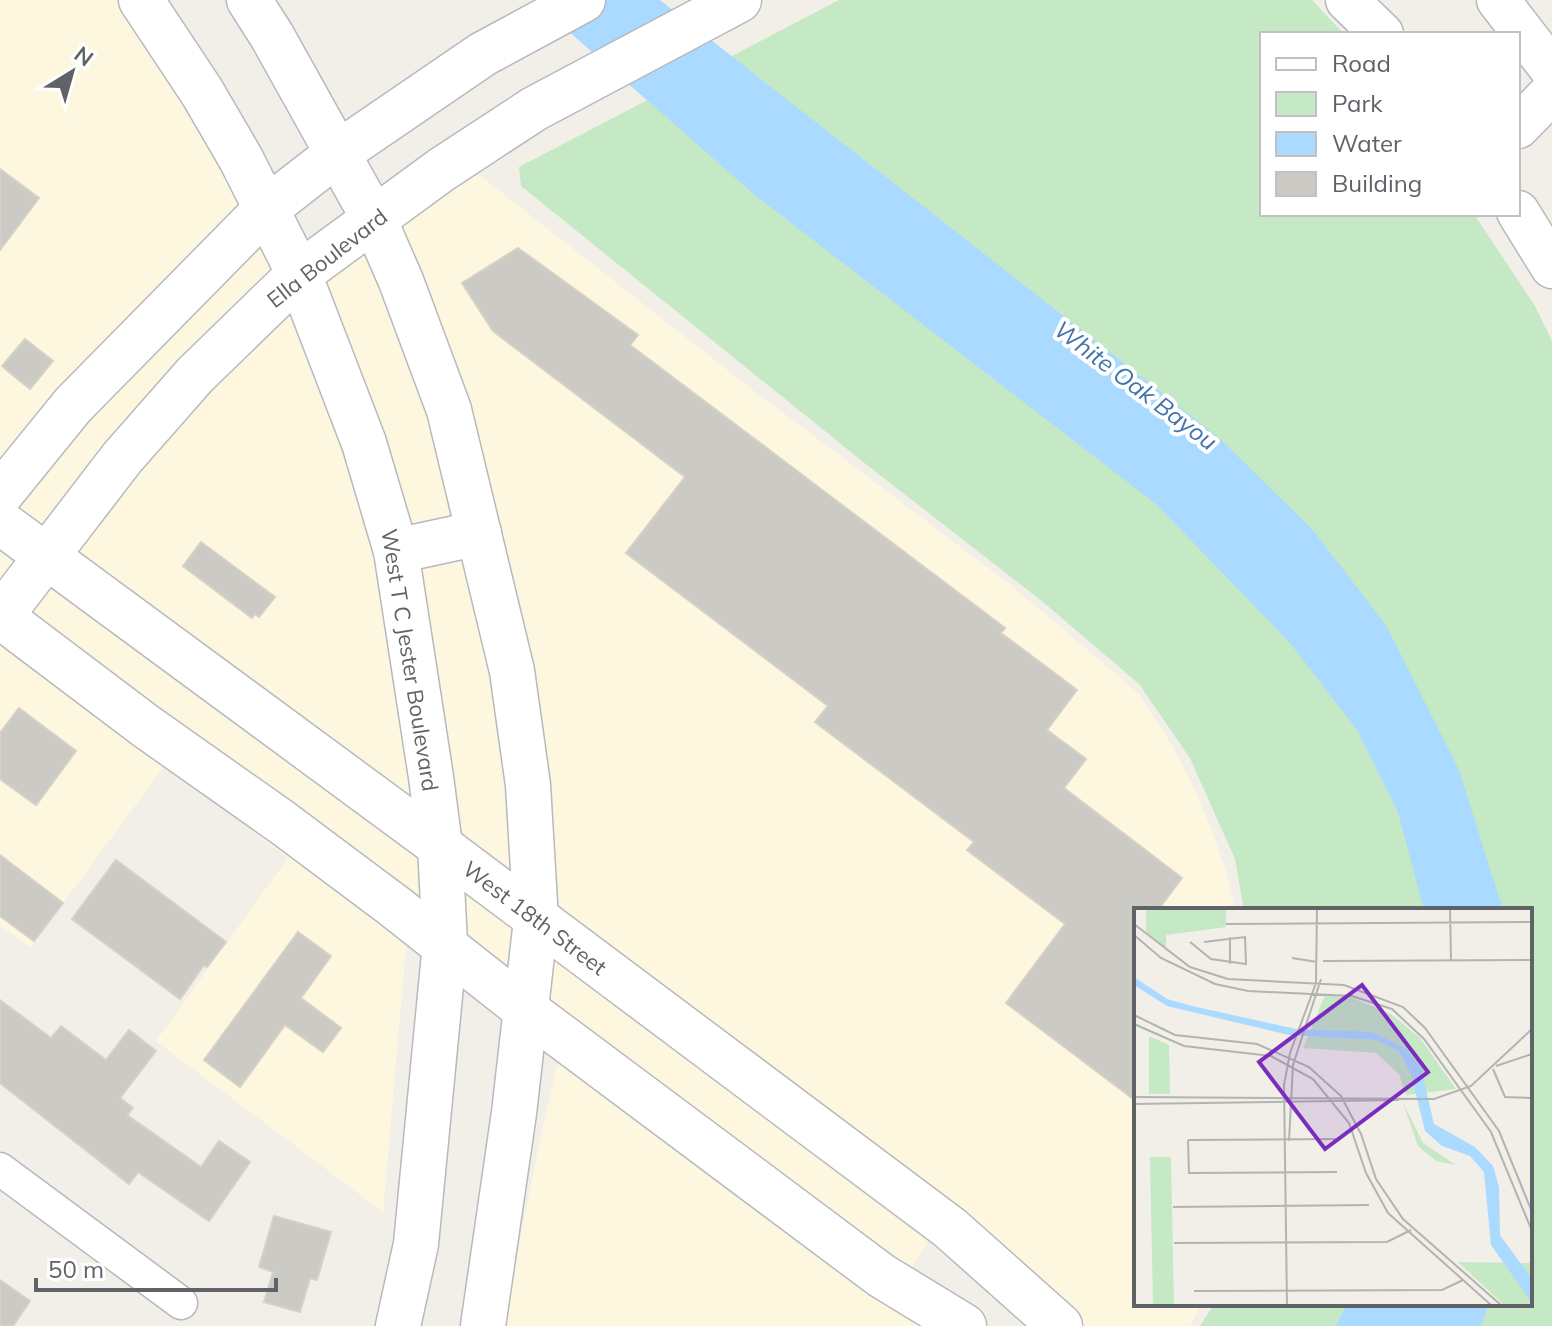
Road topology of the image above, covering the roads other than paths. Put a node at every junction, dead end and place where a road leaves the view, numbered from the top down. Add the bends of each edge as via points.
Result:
1 (141, 0) edge
2 (249, 0) edge
3 (583, 0) edge
4 (739, 0) edge
5 (1347, 0) edge
6 (1498, 0) edge
7 (1380, 32) edge
8 (1552, 70) edge
9 (1552, 92) edge
10 (1520, 125) edge
11 (338, 153) junction
12 (266, 209) junction
13 (1520, 215) edge
14 (374, 219) junction
15 (1552, 267) edge
16 (299, 274) junction
17 (0, 495) edge
18 (0, 522) edge
19 (479, 533) junction
20 (396, 551) junction
21 (46, 557) junction
22 (0, 616) edge
23 (440, 846) junction
24 (536, 920) junction
25 (445, 944) junction
26 (526, 1010) junction
27 (0, 1169) edge
28 (181, 1303) dead end
29 (398, 1326) edge
30 (483, 1326) edge
31 (964, 1326) edge
32 (1060, 1326) edge

1 - 12 main road, West T C Jester Boulevard via 202,92
2 - 11 main road
3 - 11 main road via 483,54
4 - 14 main road, Ella Boulevard via 534,109
5 - 7 street
6 - 8 street
9 - 10 street
11 - 12 main road
11 - 14 main road
12 - 16 main road, West T C Jester Boulevard
12 - 17 main road via 73,405
13 - 15 street
14 - 16 main road, Ella Boulevard
14 - 19 main road via 449,410
16 - 20 main road, West T C Jester Boulevard via 364,443
16 - 21 main road, Ella Boulevard via 195,375
18 - 21 main road, West 18th Street
19 - 20 main road
19 - 24 main road via 512,671 528,785
20 - 23 main road, West T C Jester Boulevard
21 - 22 main road, Ella Boulevard
21 - 23 main road, West 18th Street
22 - 25 main road
23 - 24 main road, West 18th Street
23 - 25 main road, West T C Jester Boulevard
24 - 26 main road
24 - 32 main road, West 18th Street via 950,1228
25 - 26 main road
25 - 29 main road, West T C Jester Boulevard via 416,1244
26 - 30 main road
26 - 31 main road via 882,1276
27 - 28 street

